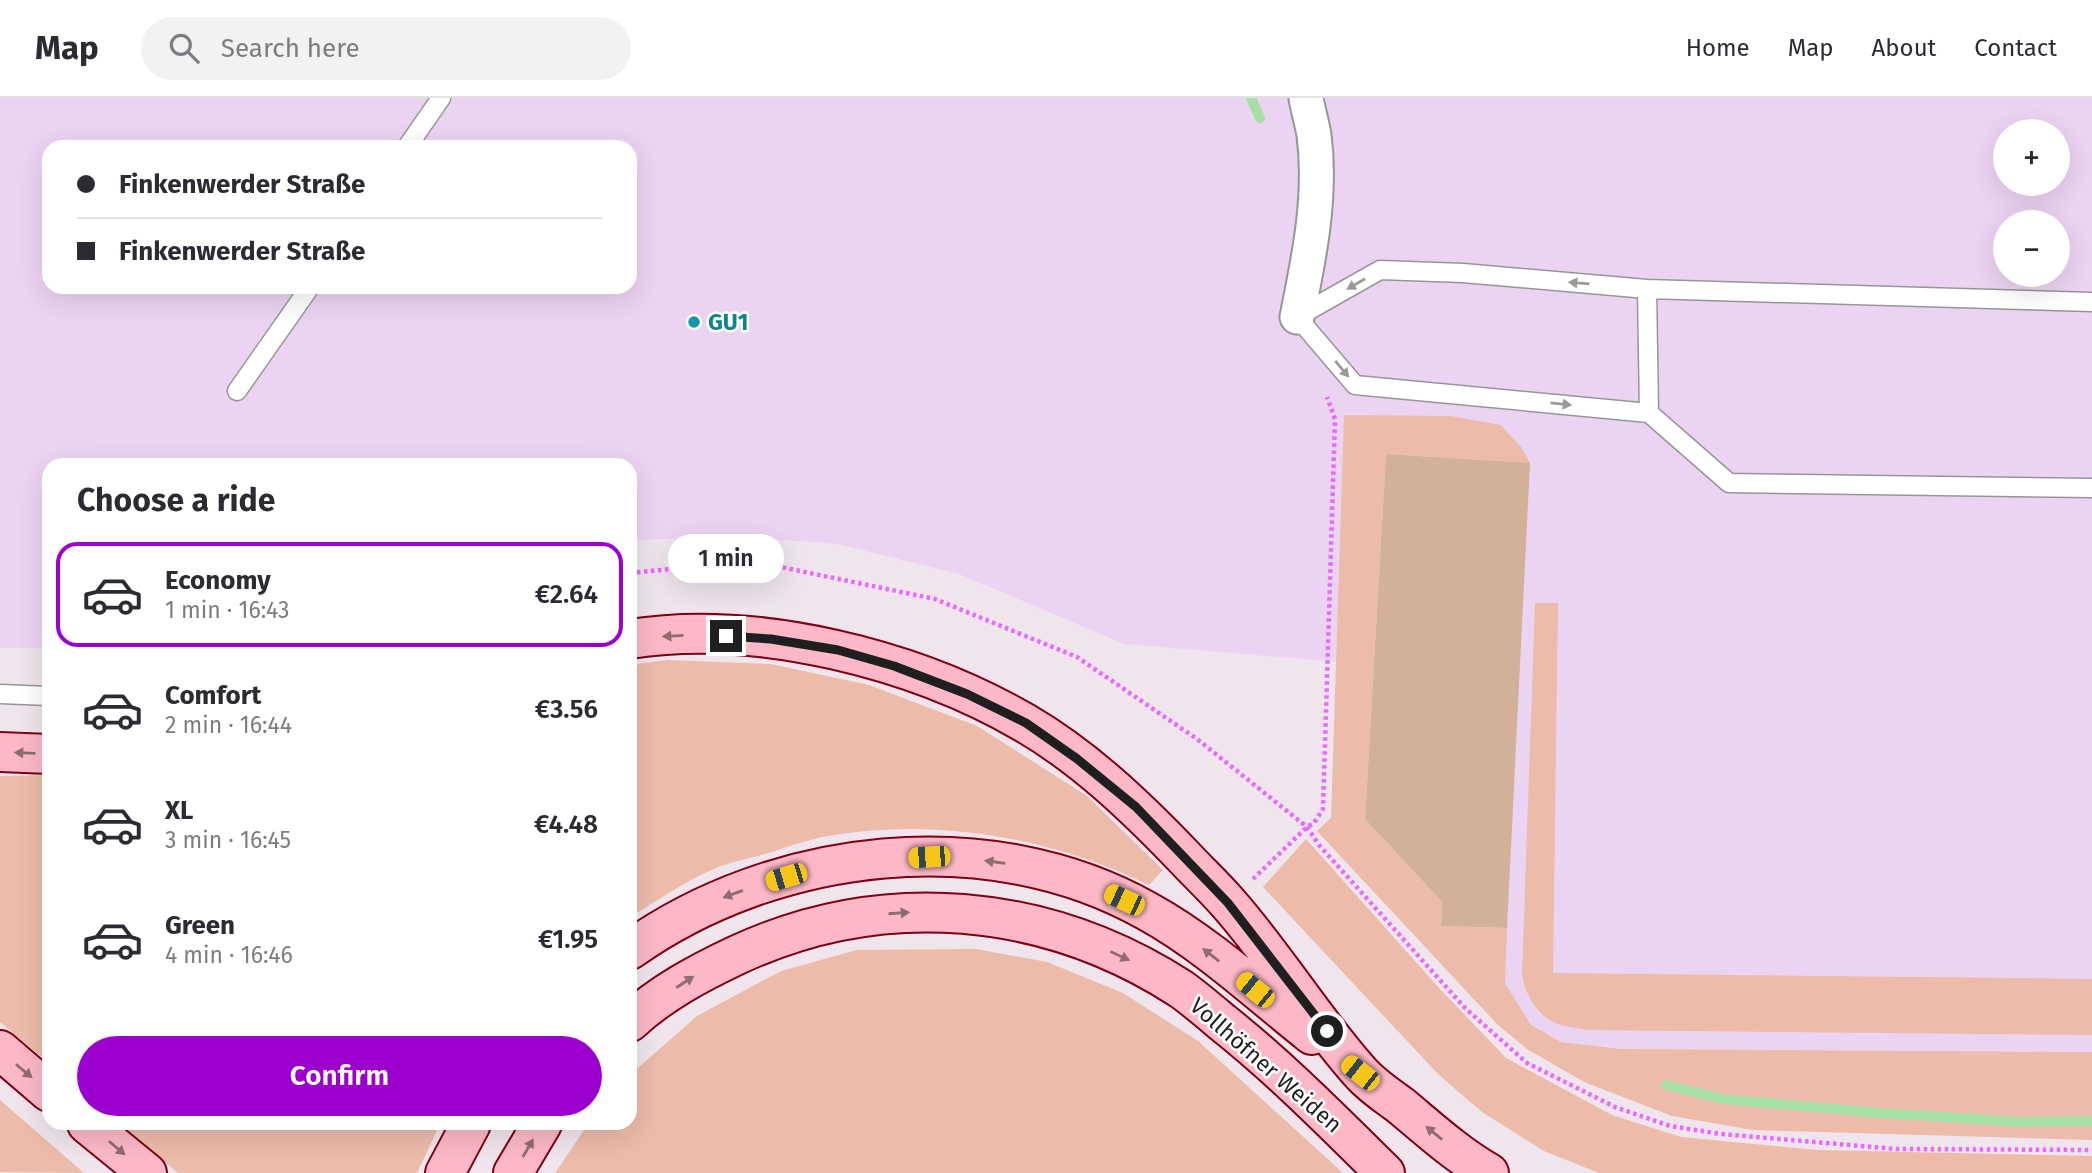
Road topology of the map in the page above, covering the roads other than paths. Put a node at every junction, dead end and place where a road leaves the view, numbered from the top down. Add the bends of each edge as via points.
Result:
1 (441, 98) edge
2 (1306, 98) edge
3 (412, 140) edge
4 (1647, 289) junction
5 (305, 294) edge
6 (2092, 302) edge
7 (1297, 317) junction
8 (237, 391) dead end
9 (1649, 413) junction
10 (2092, 488) edge
11 (637, 639) edge
12 (0, 694) edge
13 (42, 696) edge
14 (0, 752) edge
15 (42, 754) edge
16 (637, 946) edge
17 (637, 1016) edge
18 (0, 1051) edge
19 (1360, 1073) junction
20 (42, 1086) edge
21 (94, 1130) edge
22 (468, 1130) edge
23 (538, 1130) edge
24 (147, 1173) edge
25 (445, 1173) edge
26 (513, 1173) edge
27 (1385, 1173) edge
28 (1489, 1173) edge

1 - 3 lane
2 - 7 street via 1315,171 1312,242
4 - 6 lane
4 -> 7 lane via 1381,270
4 - 9 lane
5 - 8 lane
7 -> 9 lane via 1355,385
9 - 10 lane via 1729,483
19 -> 11 main road via 1228,903 1136,807 1026,723 967,694 838,650 704,635
12 - 13 lane
15 -> 14 main road
19 -> 16 main road, Vollhöfner Weiden via 1191,940 1147,911 1062,875 1018,865 929,857 812,869 715,901
17 -> 27 main road, Vollhöfner Weiden via 699,973 812,926 913,912 1029,923 1084,939 1182,990 1293,1083
18 -> 20 main road
28 -> 19 main road via 1465,1159
21 -> 24 main road
22 - 25 main road
26 -> 23 main road

